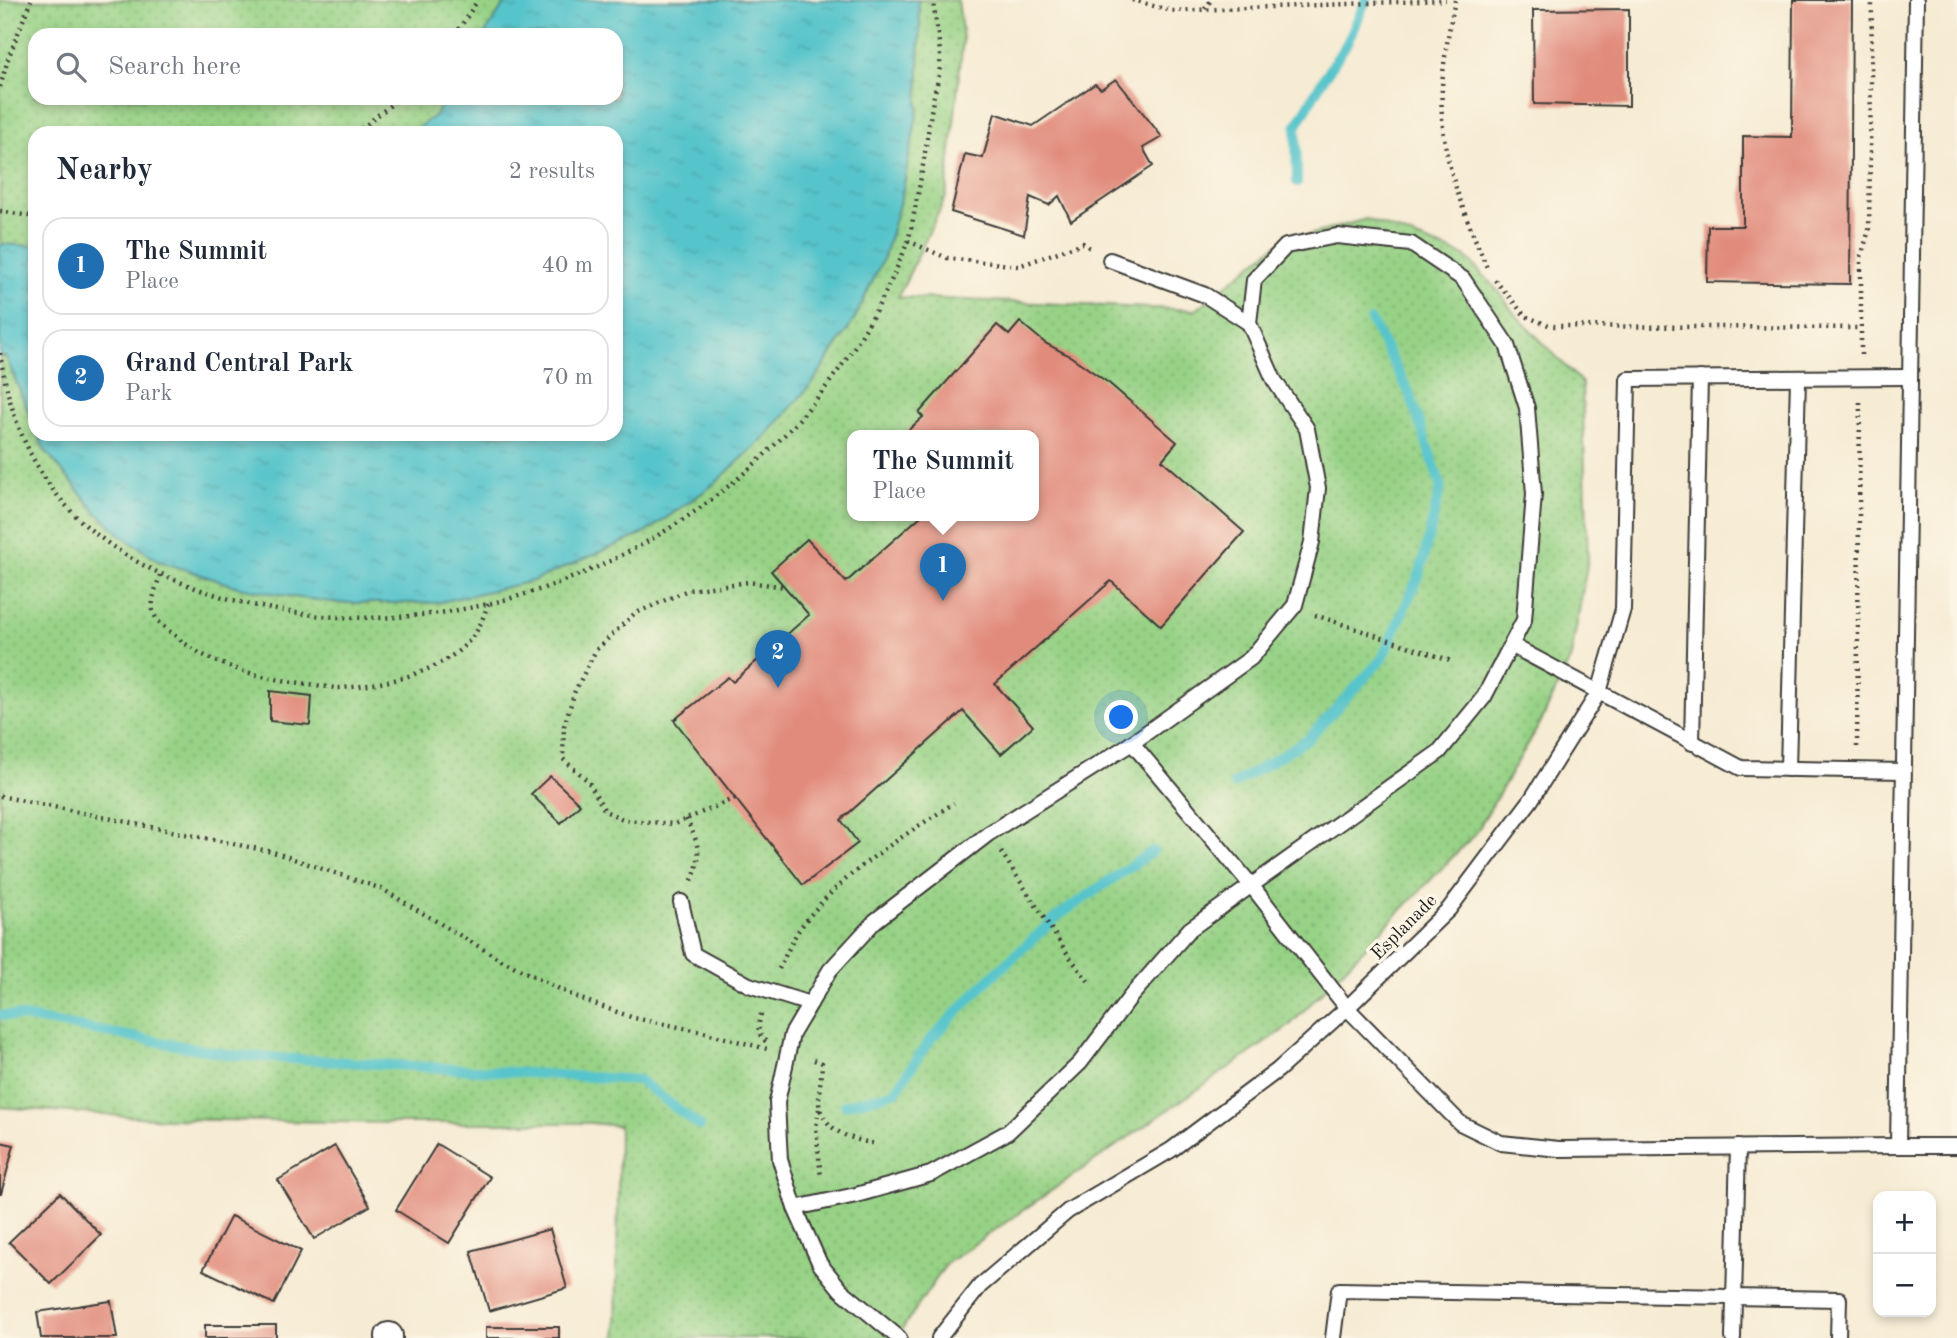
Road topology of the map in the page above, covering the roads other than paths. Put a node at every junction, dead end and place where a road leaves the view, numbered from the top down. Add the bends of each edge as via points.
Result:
1 (1916, 0) edge
2 (1110, 260) road end
3 (1249, 323) junction
4 (1908, 377) junction
5 (1700, 378) junction
6 (1798, 378) junction
7 (1511, 645) junction
8 (1599, 692) junction
9 (1132, 743) junction
10 (1692, 743) junction
11 (1788, 769) junction
12 (1903, 771) junction
13 (1251, 885) junction
14 (681, 902) road end
15 (810, 1004) junction
16 (1347, 1008) junction
17 (1898, 1146) junction
18 (1957, 1146) edge
19 (1738, 1147) junction
20 (795, 1208) junction
21 (1734, 1296) junction
22 (900, 1338) edge
23 (939, 1338) edge
24 (1333, 1338) edge
25 (1733, 1338) edge
26 (1838, 1338) edge

1 - 4 lane
2 - 3 lane via 1205,295
3 - 7 lane via 1254,280 1286,246 1337,236 1411,244 1463,279 1507,345 1527,408 1534,494 1524,620
3 - 9 lane via 1275,380 1307,429 1318,488 1312,541 1295,605 1251,658
4 - 6 lane
4 - 12 lane
5 - 6 lane
5 - 8 lane, Esplanade via 1628,379 1623,609
5 - 10 lane
6 - 11 lane
7 - 8 lane
7 - 13 lane via 1484,697 1439,752
8 - 10 lane
8 - 16 lane, Esplanade via 1531,800 1449,909
9 - 13 lane
9 - 15 lane via 988,834 875,921 831,970
10 - 11 lane via 1741,768
11 - 12 lane
12 - 17 lane
13 - 16 lane
13 - 20 lane via 1190,929 1080,1063 1008,1132 931,1174
14 - 15 lane via 693,954 748,985
15 - 20 lane via 792,1034 777,1102 780,1160
16 - 19 lane via 1460,1123 1501,1143 1559,1149
16 - 23 lane, Esplanade via 1278,1070 1171,1150 1068,1212 980,1286
17 - 18 lane
17 - 19 lane
19 - 21 lane
20 - 22 lane via 820,1264 841,1290
21 - 24 lane via 1339,1290
21 - 25 lane
21 - 26 lane via 1839,1299

